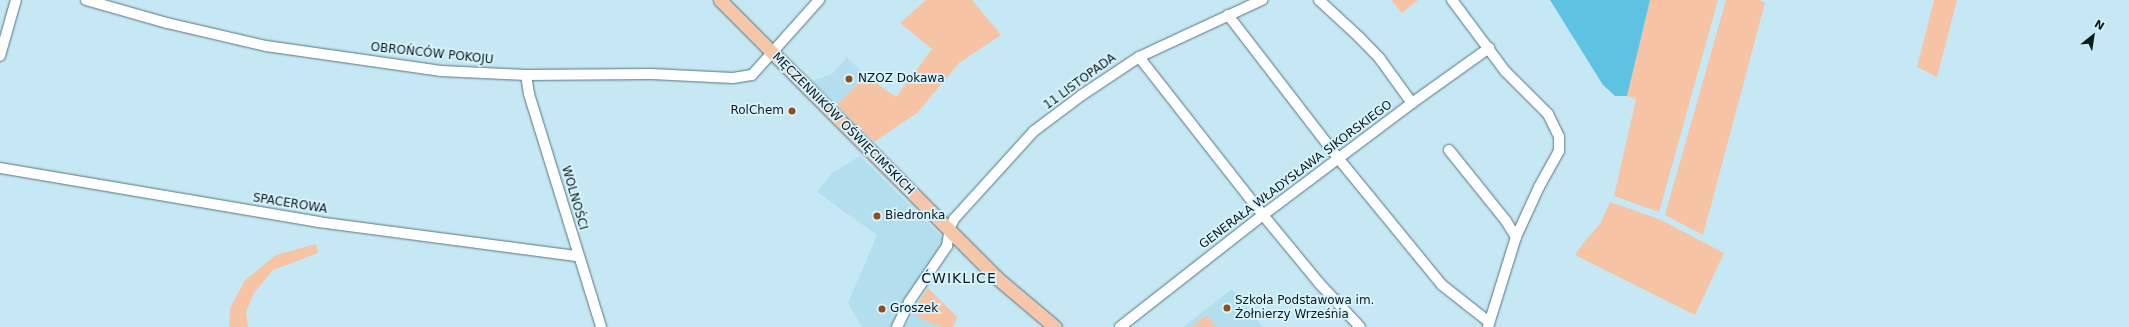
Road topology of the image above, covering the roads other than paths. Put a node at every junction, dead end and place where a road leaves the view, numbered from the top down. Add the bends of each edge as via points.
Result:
1 (16, 0) edge
2 (86, 0) edge
3 (720, 0) edge
4 (818, 0) edge
5 (1262, 0) edge
6 (1319, 0) edge
7 (1452, 0) edge
8 (1228, 15) junction
9 (1489, 48) junction
10 (773, 53) junction
11 (0, 56) edge
12 (1139, 57) junction
13 (526, 76) junction
14 (1412, 103) junction
15 (1449, 150) dead end
16 (1338, 158) junction
17 (0, 168) edge
18 (1263, 215) junction
19 (949, 231) junction
20 (1516, 238) junction
21 (578, 256) junction
22 (1488, 325) edge
23 (601, 327) edge
24 (897, 327) edge
25 (1055, 327) edge
26 (1120, 327) edge
27 (1360, 327) edge

1 - 11 street
2 - 13 street, OBROŃCÓW POKOJU via 167,23 266,46 441,71
3 - 10 main road, MĘCZENNIKÓW OŚWIĘCIMSKICH
4 - 10 street, OBROŃCÓW POKOJU
5 - 8 street, 11 LISTOPADA
6 - 14 street via 1380,60
7 - 9 street
8 - 12 street, 11 LISTOPADA
8 - 16 street
9 - 14 street, GENERAŁA WŁADYSŁAWA SIKORSKIEGO
9 - 20 street via 1505,71 1548,114 1559,137 1559,151
10 - 13 street, OBROŃCÓW POKOJU via 752,75 743,78 650,74
10 - 19 main road, MĘCZENNIKÓW OŚWIĘCIMSKICH
12 - 18 street
12 - 19 street, 11 LISTOPADA via 1034,131 954,219
13 - 21 street, WOLNOŚCI via 529,94
14 - 16 street, GENERAŁA WŁADYSŁAWA SIKORSKIEGO
15 - 20 street via 1506,221
16 - 18 street, GENERAŁA WŁADYSŁAWA SIKORSKIEGO
16 - 22 street via 1442,285
17 - 21 street, SPACEROWA via 318,222
18 - 26 street, GENERAŁA WŁADYSŁAWA SIKORSKIEGO
18 - 27 street via 1319,283
19 - 24 street, 11 LISTOPADA via 947,246 909,302
19 - 25 main road, MĘCZENNIKÓW OŚWIĘCIMSKICH via 997,278
20 - 22 street
21 - 23 street, WOLNOŚCI

